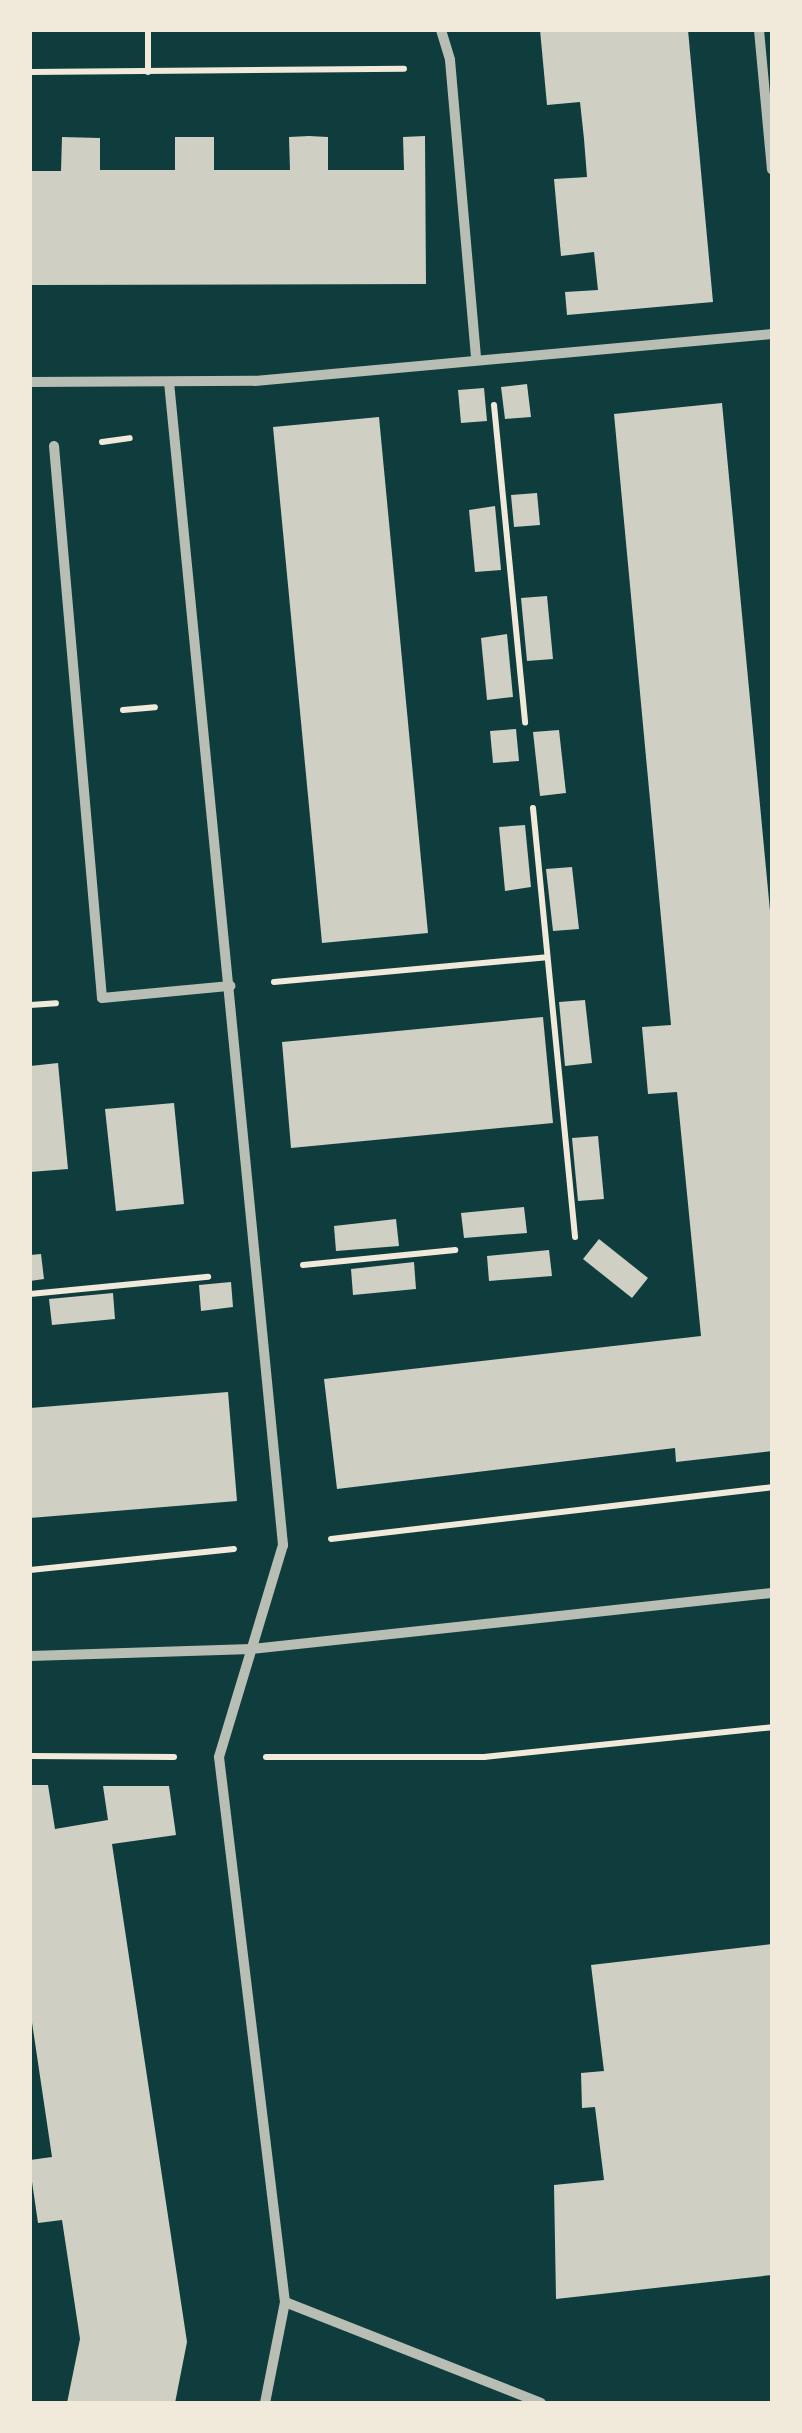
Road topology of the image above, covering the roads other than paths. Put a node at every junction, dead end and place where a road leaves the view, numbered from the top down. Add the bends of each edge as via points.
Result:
1 (441, 30) edge
2 (759, 30) edge
3 (772, 169) edge
4 (772, 334) edge
5 (476, 360) junction
6 (30, 382) edge
7 (169, 382) junction
8 (54, 446) road end
9 (230, 986) junction
10 (772, 1593) edge
11 (252, 1649) junction
12 (30, 1656) edge
13 (285, 2302) junction
14 (265, 2403) edge
15 (541, 2403) edge

1 - 5 street
2 - 3 street
4 - 5 street
5 - 7 street via 255,381
6 - 7 street
7 - 9 street
8 - 9 street via 102,998
9 - 11 street via 283,1544
10 - 11 street via 597,1617
11 - 12 street
11 - 13 street via 220,1757
13 - 14 street
13 - 15 street

